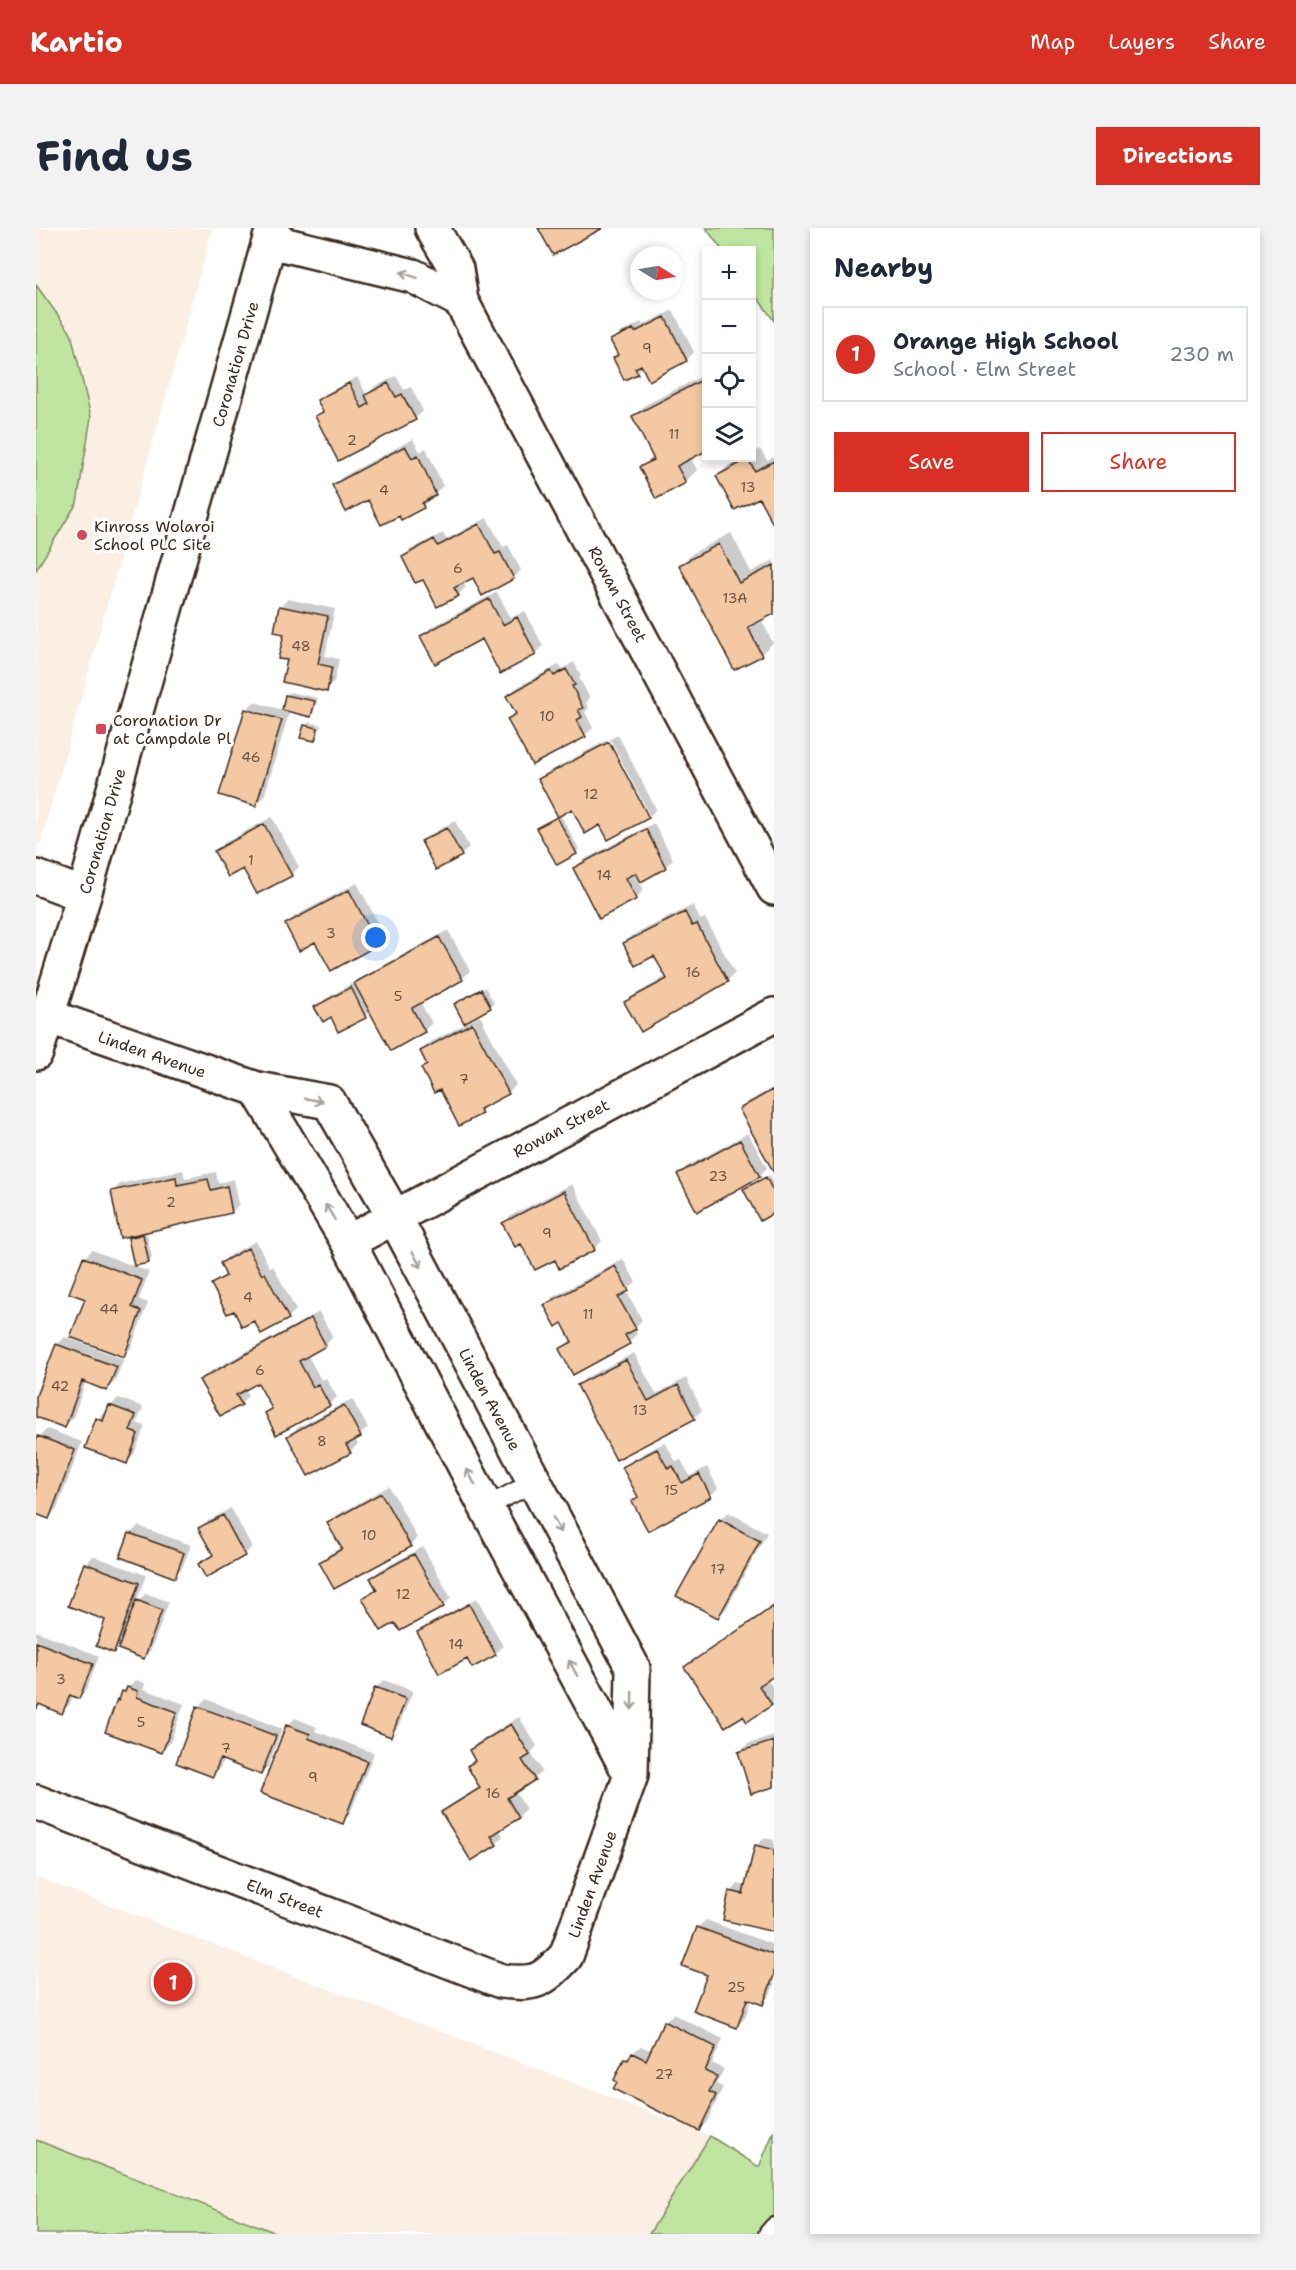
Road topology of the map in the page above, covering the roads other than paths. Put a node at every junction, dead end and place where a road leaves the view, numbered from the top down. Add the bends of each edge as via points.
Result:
1 (432, 228) edge
2 (271, 234) edge
3 (461, 302) junction
4 (36, 877) edge
5 (774, 888) edge
6 (84, 895) junction
7 (774, 1015) edge
8 (47, 1016) junction
9 (36, 1053) edge
10 (257, 1089) junction
11 (394, 1216) junction
12 (348, 1242) junction
13 (534, 1482) junction
14 (486, 1507) junction
15 (631, 1775) junction
16 (36, 1802) edge
17 (537, 1981) joint
18 (774, 2227) edge
19 (768, 2234) edge

1 - 3 street, Rowan Street via 456,269
3 -> 2 street via 413,276
2 - 6 street, Coronation Drive
3 - 5 street, Rowan Street
4 - 6 street
6 - 8 street, Coronation Drive
7 - 11 street, Rowan Street
8 - 9 street, Coronation Drive
8 - 10 street, Linden Avenue
10 -> 11 street, Linden Avenue via 329,1102
12 -> 10 street
11 - 12 street, Rowan Street
11 -> 13 street, Linden Avenue
14 -> 12 street
13 - 14 lane
13 -> 15 street, Linden Avenue via 633,1668
15 -> 14 street
15 - 17 street, Linden Avenue via 566,1956
16 - 17 street, Elm Street via 501,1981
18 - 19 lane

